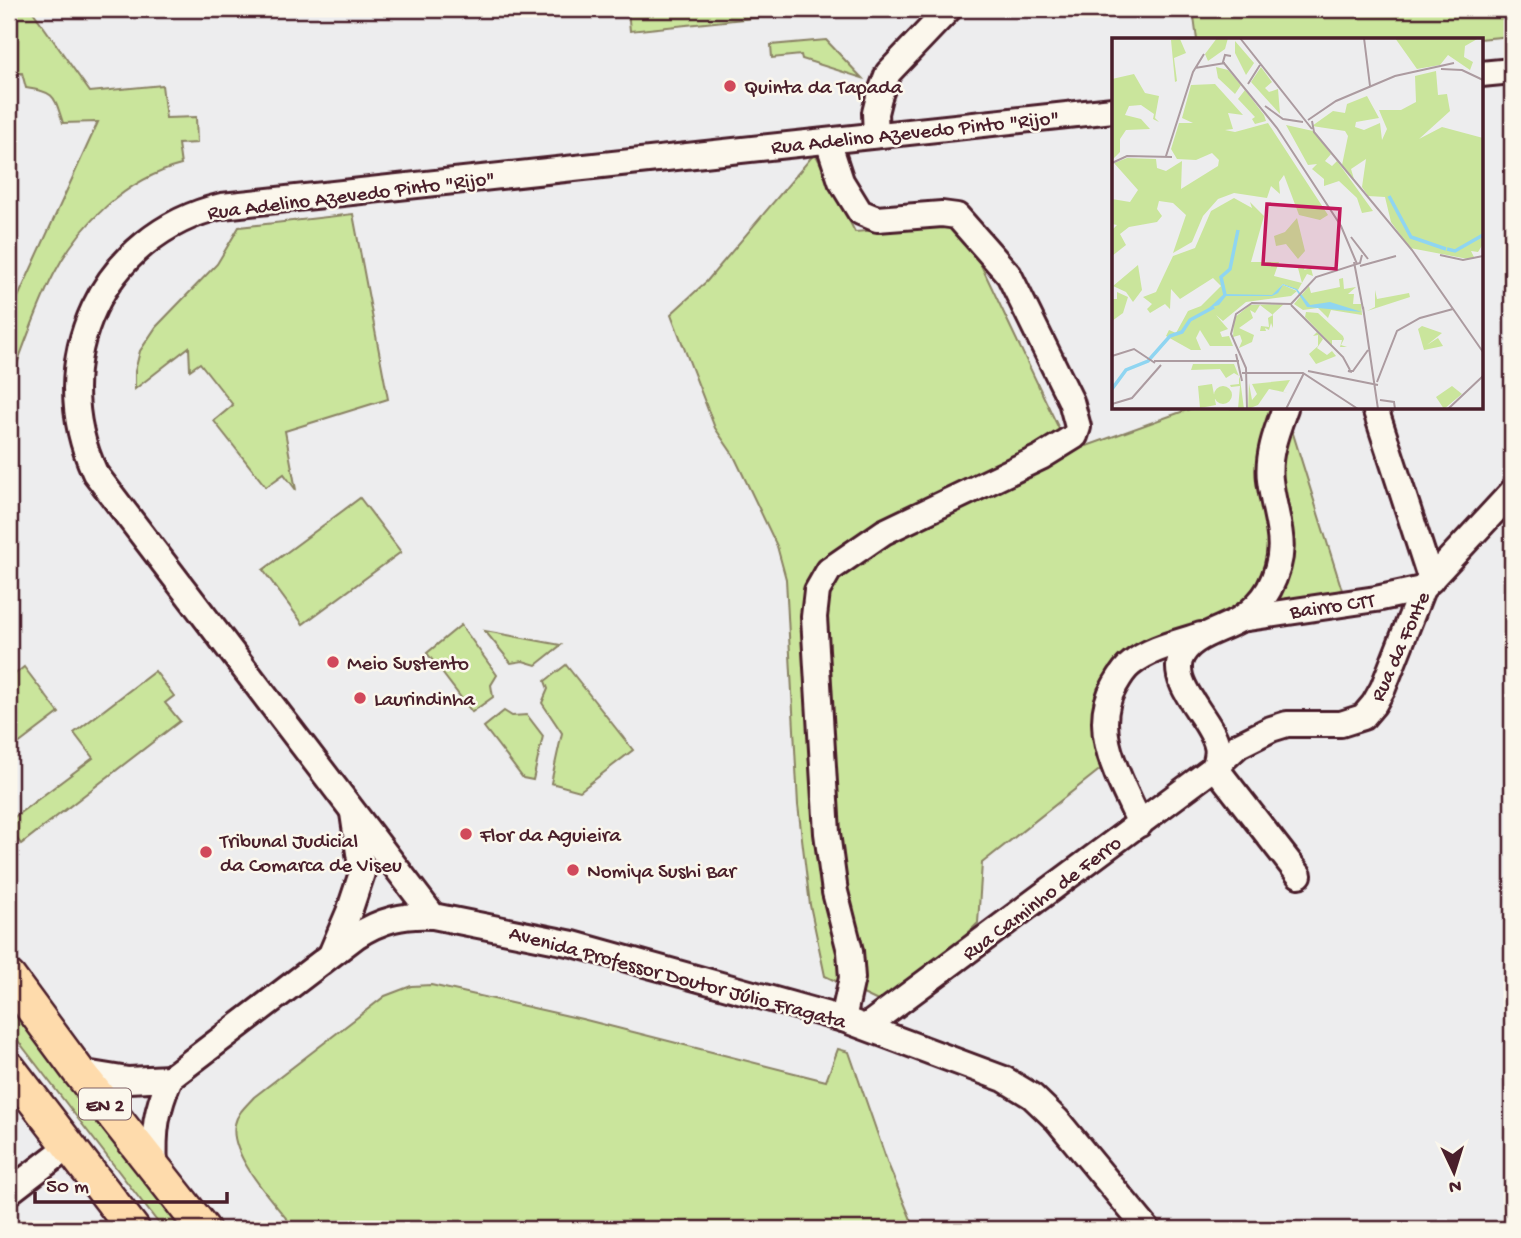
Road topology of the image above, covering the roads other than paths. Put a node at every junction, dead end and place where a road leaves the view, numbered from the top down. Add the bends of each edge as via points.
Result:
1 (949, 9) edge
2 (1512, 71) edge
3 (1482, 75) edge
4 (1112, 110) edge
5 (876, 135) junction
6 (828, 141) junction
7 (1284, 410) edge
8 (1376, 410) edge
9 (1512, 492) edge
10 (1426, 584) junction
11 (1241, 618) junction
12 (1209, 633) junction
13 (1215, 767) junction
14 (352, 808) junction
15 (1140, 824) junction
16 (362, 873) junction
17 (1299, 875) dead end
18 (433, 916) junction
19 (391, 919) junction
20 (332, 954) junction
21 (9, 976) edge
22 (843, 1019) junction
23 (867, 1026) junction
24 (9, 1068) edge
25 (79, 1072) junction
26 (170, 1078) junction
27 (69, 1146) junction
28 (155, 1167) junction
29 (9, 1192) edge
30 (1140, 1223) edge
31 (133, 1229) edge
32 (203, 1229) edge

1 - 5 street via 888,73 878,97
2 - 3 street
4 - 5 street, Rua Adelino Azevedo Pinto "Rijo"
5 - 6 street, Rua Adelino Azevedo Pinto "Rijo"
6 - 14 street, Rua Adelino Azevedo Pinto "Rijo" via 222,206 179,219 159,232 127,258 103,288 78,368 81,433 95,473
6 - 22 street via 841,181 860,212 877,219 957,216 1009,275 1071,401 1078,427 1075,436 1041,457 884,532 829,570 817,591 814,617 827,833 852,978
7 - 11 street, Bairro CTT via 1272,446 1270,471 1281,528 1279,562 1267,593
8 - 10 street
9 - 10 street
10 - 11 street, Bairro CTT via 1376,599
10 - 13 street, Rua da Fonte via 1383,688 1363,717 1341,724 1287,724 1270,729 1239,745
11 - 12 street, Bairro CTT
12 - 13 street, Bairro CTT via 1188,647 1179,672 1217,747
12 - 15 street, Bairro CTT via 1139,658 1128,666 1107,701 1108,748
13 - 15 street, Rua Caminho de Ferro
13 - 17 street
14 - 16 street
14 - 18 street, Rua Adelino Azevedo Pinto "Rijo"
15 - 23 street, Rua Caminho de Ferro
16 - 19 street via 371,898
16 - 20 street
18 - 19 street, Avenida Professor Doutor Júlio Fragata
18 - 22 street, Avenida Professor Doutor Júlio Fragata via 573,944
19 - 20 street, Avenida Professor Doutor Júlio Fragata
20 - 26 street, Avenida Professor Doutor Júlio Fragata
21 - 25 main road, EN 2
22 - 23 street, Avenida Professor Doutor Júlio Fragata
23 - 30 street, Avenida Professor Doutor Júlio Fragata via 1004,1079 1032,1096
24 - 27 main road, EN 2
25 - 26 street via 128,1080
25 - 28 main road, EN 2
26 - 28 street via 155,1119
27 - 29 street
27 - 31 main road, EN 2
28 - 32 main road, EN 2

